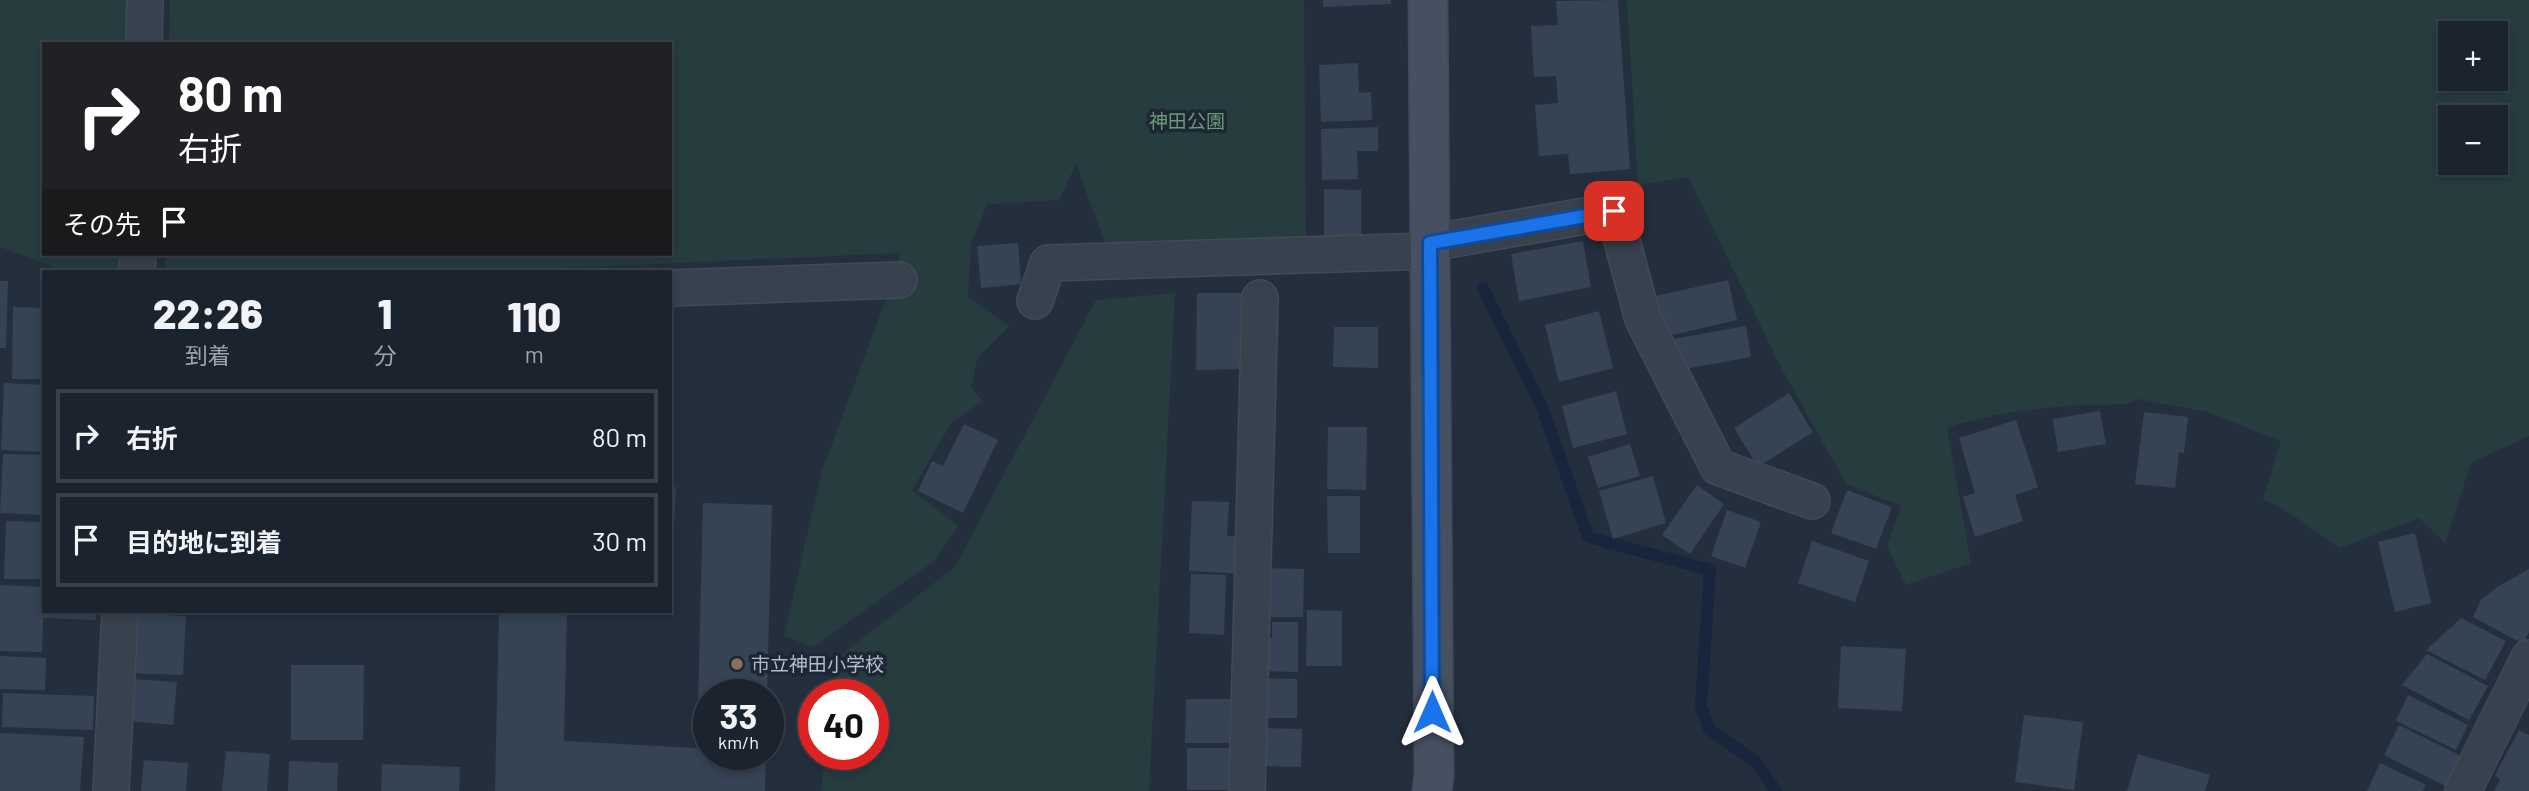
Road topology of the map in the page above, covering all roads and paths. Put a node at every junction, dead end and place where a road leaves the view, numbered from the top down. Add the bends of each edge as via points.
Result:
1 (145, 0) edge
2 (1428, 0) edge
3 (144, 42) edge
4 (1430, 247) junction
5 (898, 280) dead end
6 (672, 288) edge
7 (1260, 298) dead end
8 (1035, 301) dead end
9 (1812, 502) dead end
10 (120, 613) edge
11 (2529, 658) edge
12 (111, 791) edge
13 (1247, 791) edge
14 (1432, 791) edge
15 (2463, 791) edge

1 - 3 street
2 - 4 street
4 - 8 street via 1048,263
4 - 9 street via 1614,211 1643,319 1718,467
4 - 14 street
5 - 6 street
7 - 13 street
10 - 12 street
11 - 15 street

